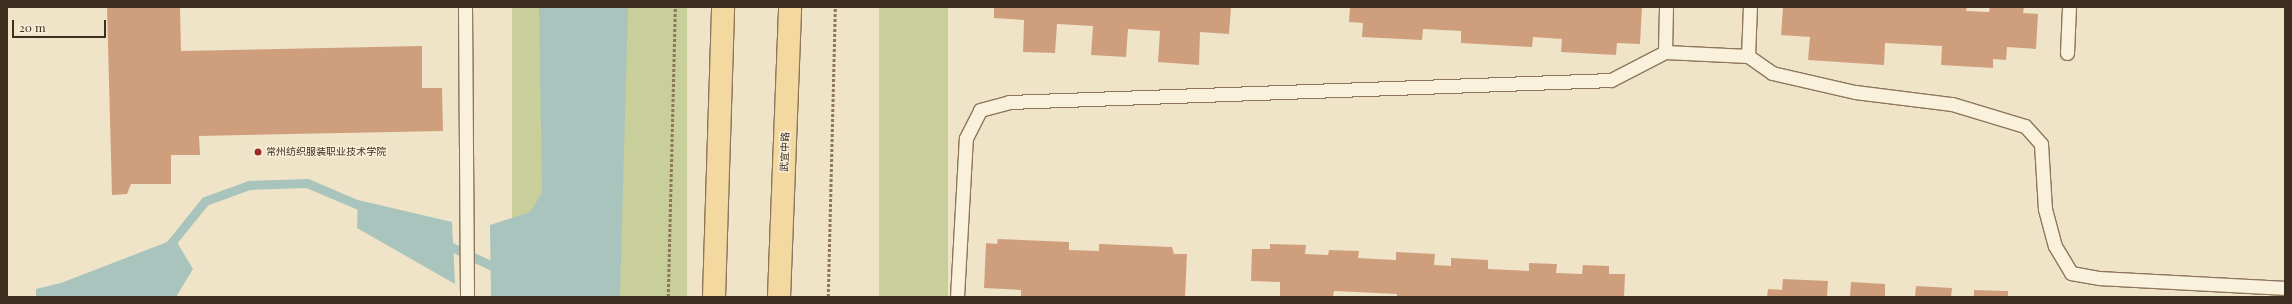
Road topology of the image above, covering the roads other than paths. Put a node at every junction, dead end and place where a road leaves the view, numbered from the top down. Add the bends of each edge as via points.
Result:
1 (465, 7) edge
2 (723, 7) edge
3 (790, 7) edge
4 (1666, 7) edge
5 (1750, 7) edge
6 (2069, 7) edge
7 (1665, 52) junction
8 (2067, 53) dead end
9 (1748, 56) junction
10 (2285, 288) edge
11 (467, 297) edge
12 (714, 297) edge
13 (779, 297) edge
14 (957, 297) edge

1 - 11 lane
2 - 12 main road
3 - 13 main road, 武宜中路
4 - 7 lane
5 - 9 lane
6 - 8 lane
7 - 9 lane
7 - 14 lane via 1611,80 1009,102 980,110 966,138
9 - 10 lane via 1772,73 1855,92 1952,104 2025,126 2041,144 2045,209 2055,246 2071,273 2100,278

